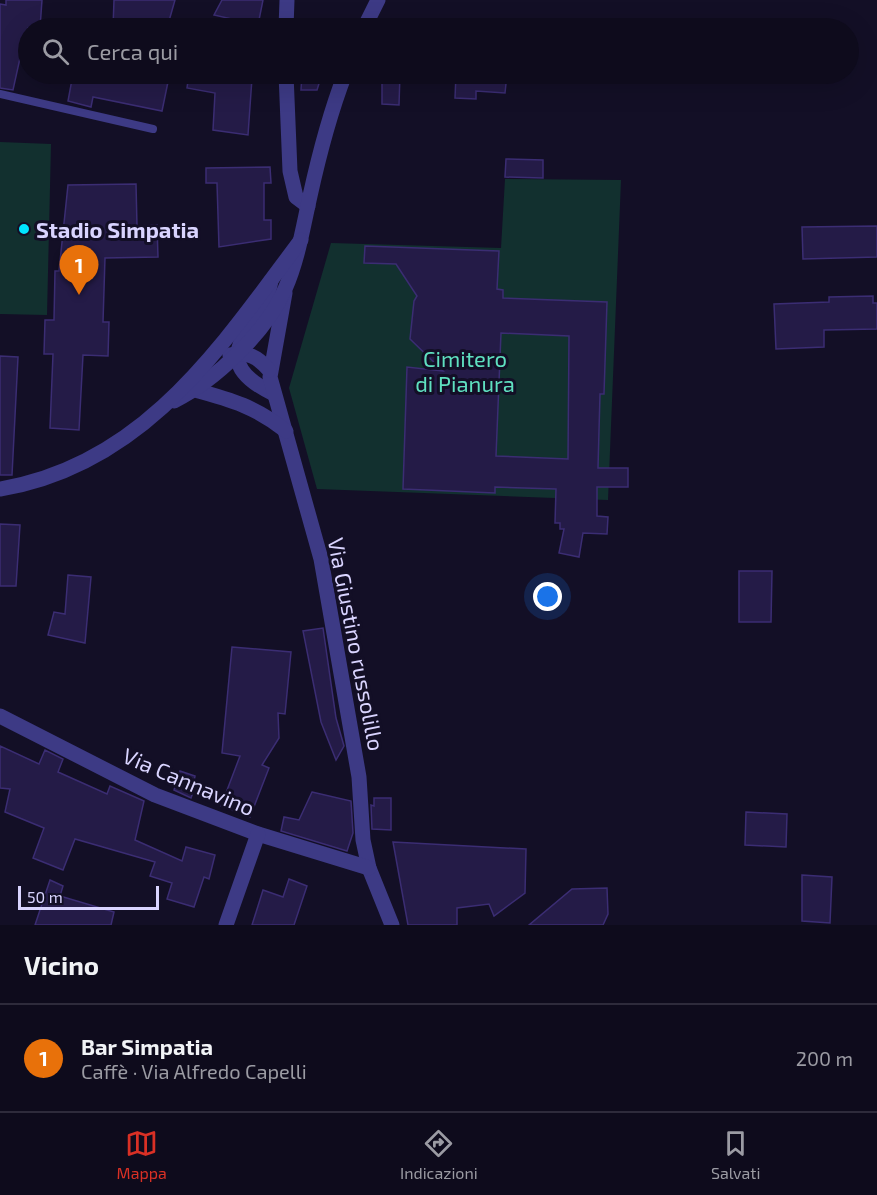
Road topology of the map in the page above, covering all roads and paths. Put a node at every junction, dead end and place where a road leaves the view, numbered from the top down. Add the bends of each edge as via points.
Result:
1 (287, 0) edge
2 (378, 0) edge
3 (286, 18) edge
4 (369, 18) edge
5 (286, 84) edge
6 (342, 84) edge
7 (0, 94) edge
8 (153, 129) dead end
9 (308, 206) junction
10 (301, 240) junction
11 (270, 280) junction
12 (286, 287) junction
13 (237, 354) junction
14 (269, 370) junction
15 (190, 387) junction
16 (274, 394) junction
17 (286, 431) junction
18 (0, 489) edge
19 (0, 716) edge
20 (258, 834) junction
21 (369, 868) junction
22 (226, 925) edge
23 (392, 925) edge

1 - 3 street
2 - 4 street
5 - 9 street via 290,171 296,197
6 - 9 street
7 - 8 lane
9 - 10 street
10 - 11 street
10 - 12 street
11 - 13 street via 265,303 244,333
11 - 15 street
12 - 13 street
12 - 14 street
13 - 14 street via 255,357
13 - 15 street
13 - 16 street via 246,376
14 - 16 street, Via Giustino russolillo
15 - 17 street via 264,413
15 - 18 street via 95,456 53,476
16 - 17 street, Via Giustino russolillo
17 - 21 street, Via Giustino russolillo via 321,559 359,777
19 - 20 street, Via Cannavino via 155,795
20 - 21 street, Via Cannavino
20 - 22 street
21 - 23 street, Via Giustino russolillo

